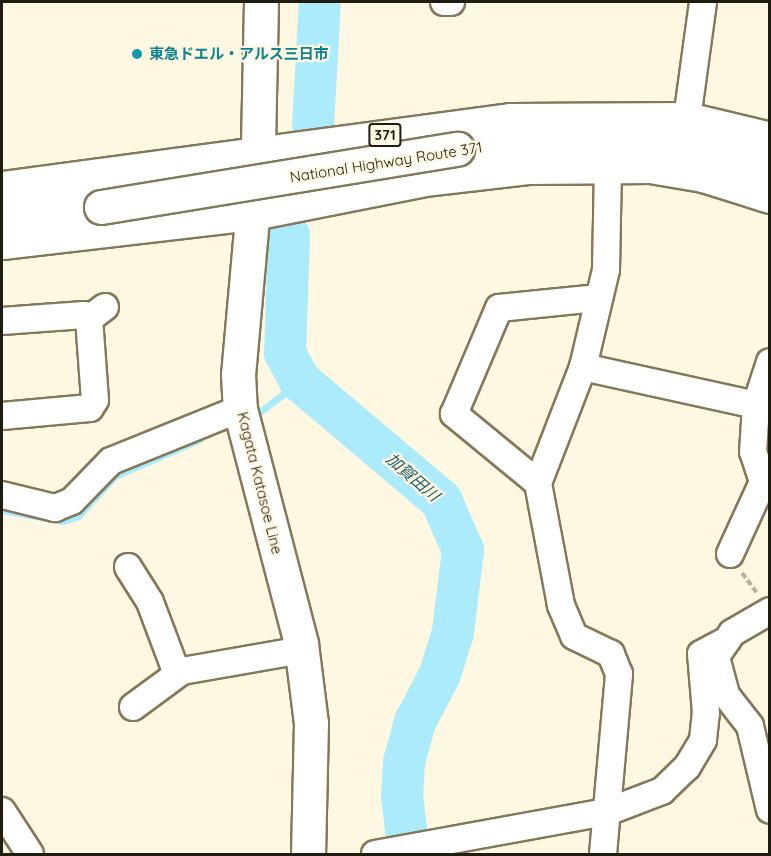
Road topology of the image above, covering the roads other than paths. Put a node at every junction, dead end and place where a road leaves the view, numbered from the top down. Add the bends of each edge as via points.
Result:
1 (261, 2) edge
2 (444, 2) edge
3 (451, 2) edge
4 (703, 2) edge
5 (687, 119) junction
6 (770, 139) edge
7 (258, 151) junction
8 (608, 166) junction
9 (770, 166) edge
10 (2, 188) edge
11 (770, 196) edge
12 (254, 213) junction
13 (2, 217) edge
14 (2, 242) edge
15 (598, 298) junction
16 (2, 321) edge
17 (770, 362) edge
18 (583, 367) junction
19 (756, 405) junction
20 (240, 409) junction
21 (2, 416) edge
22 (538, 483) junction
23 (2, 495) edge
24 (730, 554) road end
25 (128, 567) dead end
26 (766, 606) edge
27 (728, 640) junction
28 (302, 650) junction
29 (182, 671) junction
30 (133, 707) dead end
31 (770, 810) edge
32 (2, 812) edge
33 (607, 812) junction
34 (380, 854) edge
35 (30, 855) edge
36 (308, 855) edge
37 (603, 855) edge

1 - 7 main road, Kagata Katasoe Line
2 - 3 street
4 - 5 street
5 - 6 main road, 371
5 - 7 main road, 371 via 511,120
7 - 10 main road, 371
7 - 12 main road, Kagata Katasoe Line
8 - 11 main road via 704,175
8 - 12 main road via 527,167 424,179
8 - 15 street via 606,270
9 - 13 main road, National Highway Route 371 / 371, bridge via 722,153 633,141 457,149 101,207
12 - 14 main road
12 - 20 main road, Kagata Katasoe Line via 238,374
15 - 18 street
15 - 22 street via 499,308 454,414
16 - 21 street via 97,313 95,400 90,408
17 - 19 street
18 - 19 street
18 - 22 street
19 - 24 street via 753,452 764,482
20 - 23 street via 111,461 72,501 55,508
20 - 28 main road, Kagata Katasoe Line
22 - 33 street via 561,605 574,636 611,654 620,674
25 - 29 street via 150,602 174,666
26 - 27 street
27 - 31 street via 716,657 718,676 750,726
27 - 33 street via 701,654 706,713 703,740 687,767 662,791
28 - 29 street
28 - 36 main road, Kagata Katasoe Line via 311,723
29 - 30 street
32 - 35 street
33 - 34 street
33 - 37 street

